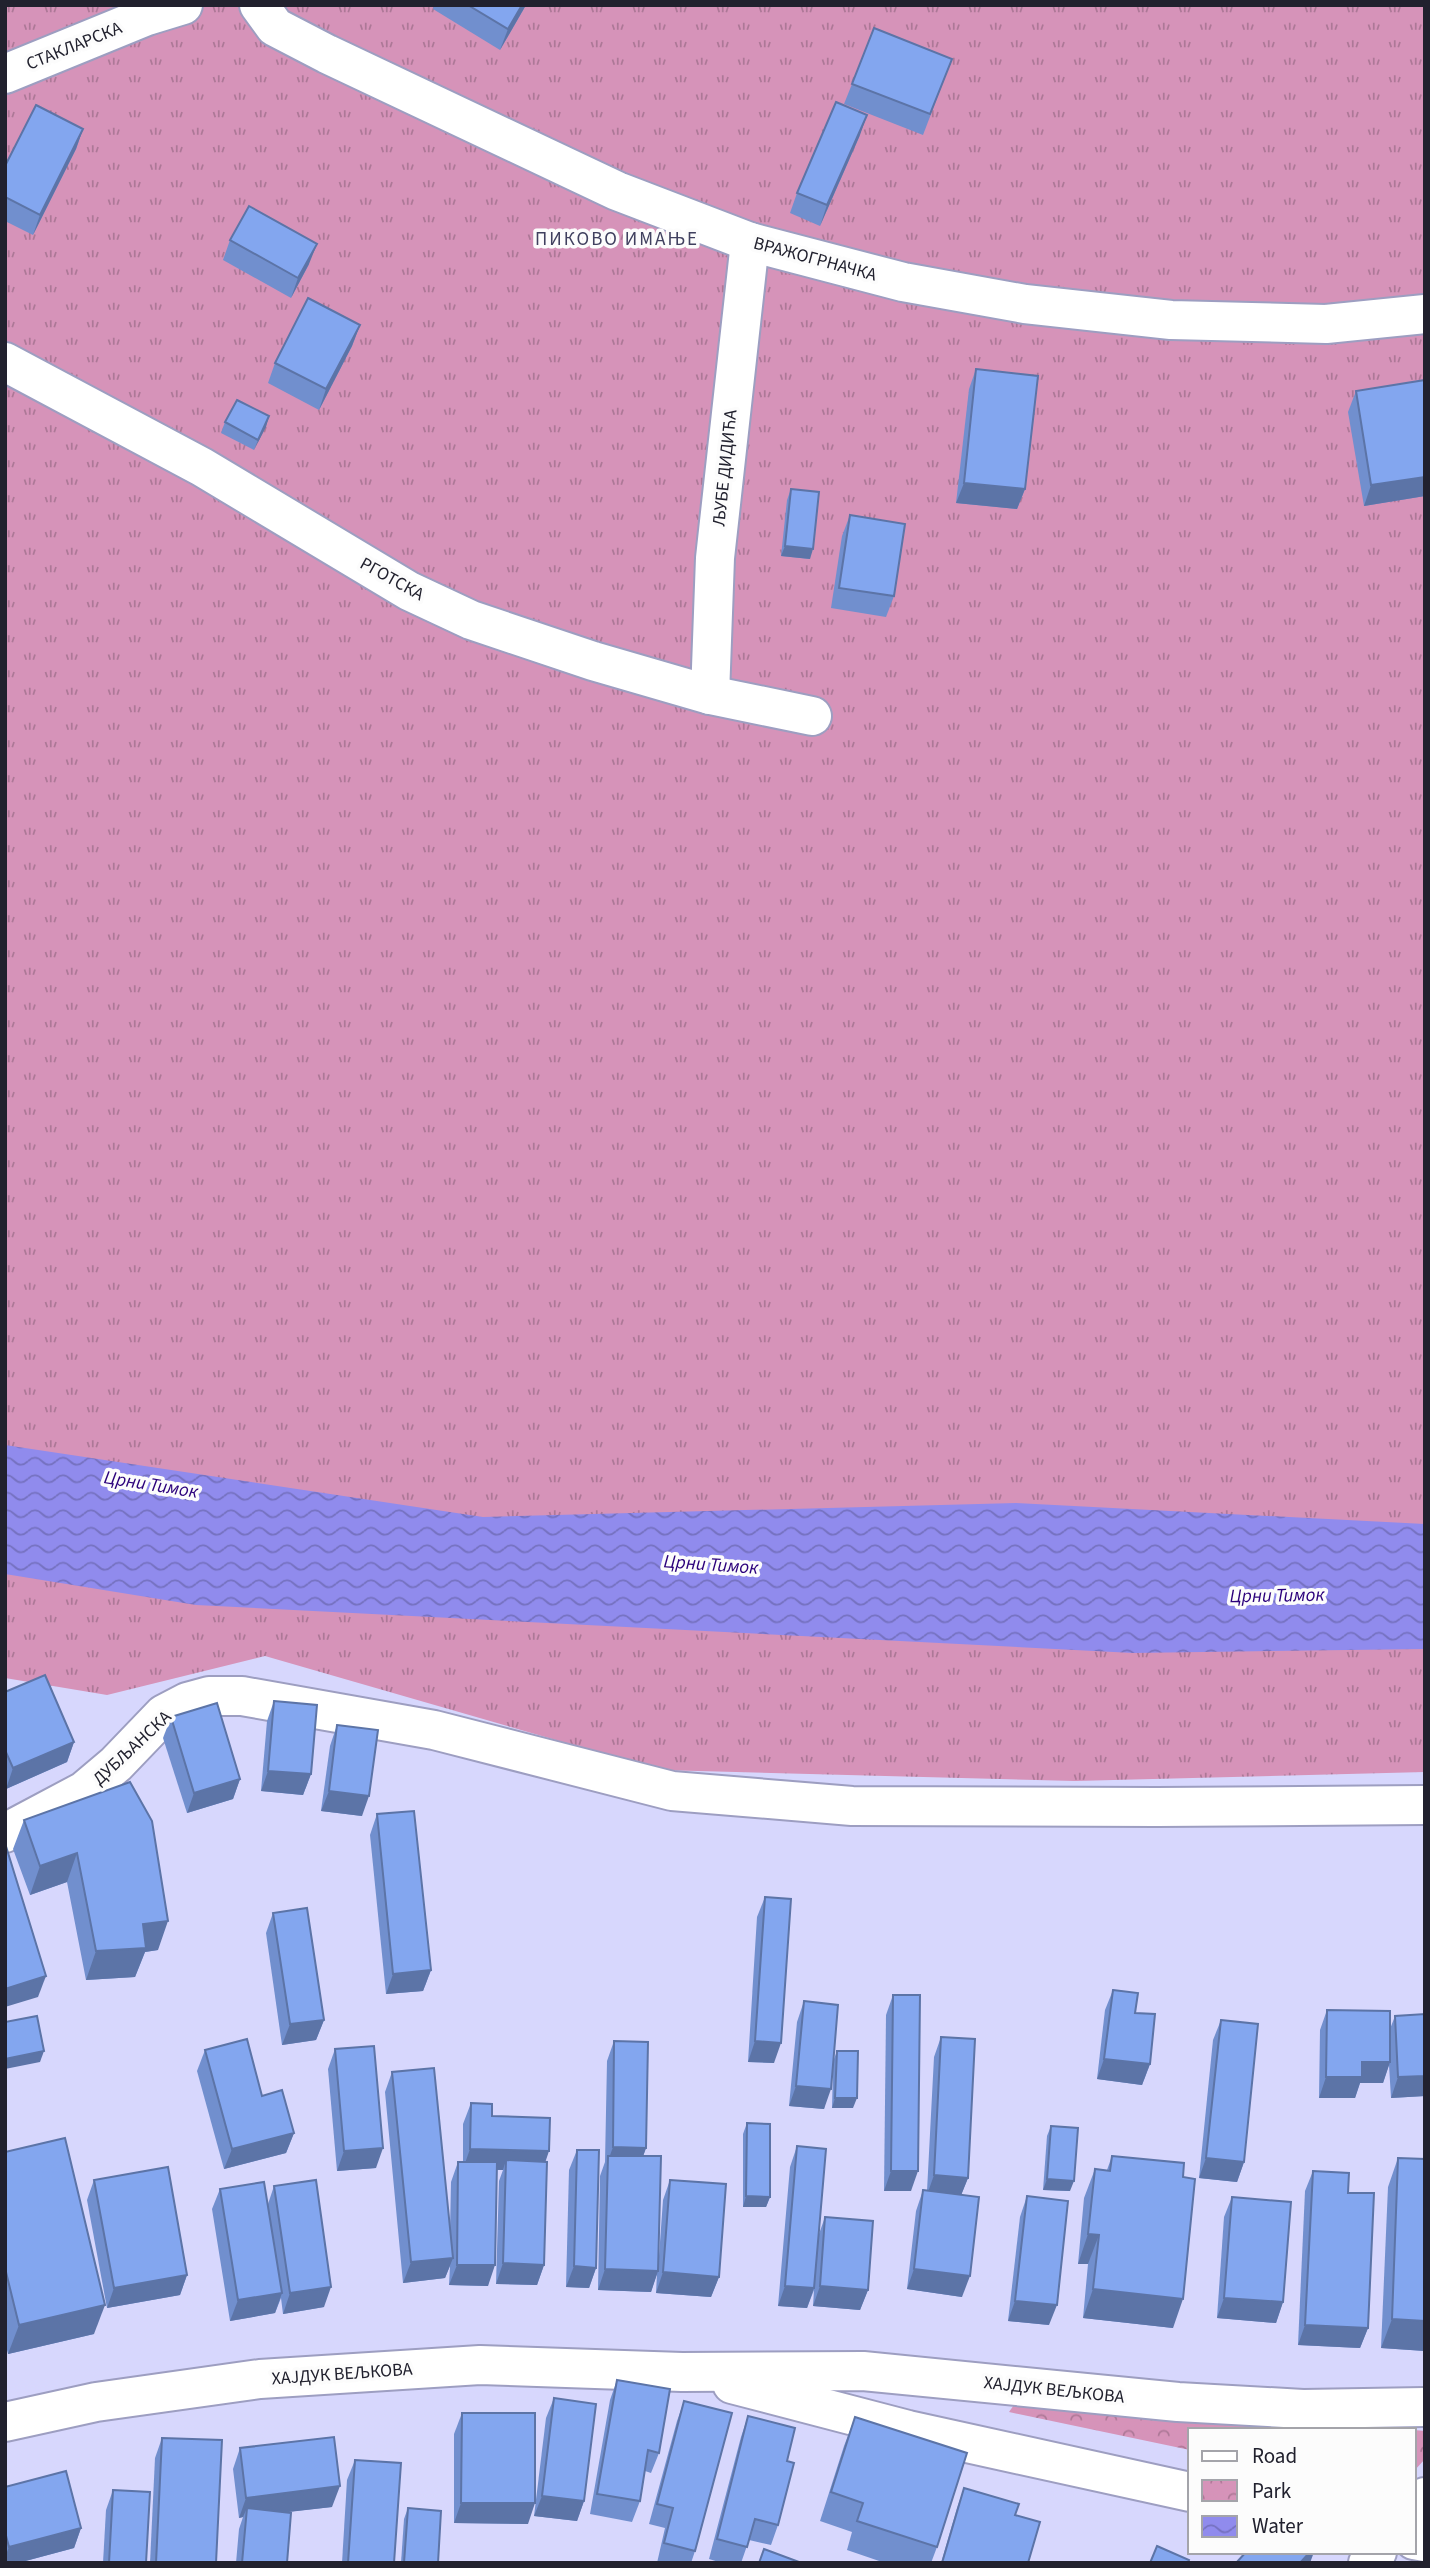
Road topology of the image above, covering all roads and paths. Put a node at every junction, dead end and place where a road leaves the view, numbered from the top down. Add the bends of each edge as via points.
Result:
1 (183, 5) edge
2 (259, 5) edge
3 (5, 74) edge
4 (750, 242) junction
5 (1425, 314) edge
6 (5, 362) edge
7 (710, 695) junction
8 (812, 716) dead end
9 (1425, 1805) edge
10 (5, 1833) edge
11 (682, 2371) junction
12 (1425, 2407) edge
13 (5, 2422) edge
14 (1188, 2492) edge

1 - 3 street, СТАКЛАРСКА
2 - 4 street, ВРАЖОГРНАЧКА via 275,27 327,54 617,191
4 - 5 street, ВРАЖОГРНАЧКА via 903,282 1025,304 1157,318 1326,324
4 - 7 street, ЉУБЕ ДИДИЋА via 715,558
6 - 7 street, РГОТСКА via 202,467 409,591 458,615
7 - 8 street, РГОТСКА
9 - 10 street, ДУБЉАНСКА via 852,1806 672,1791 434,1730 242,1696 209,1696 164,1714 84,1791
11 - 12 street, ХАЈДУК ВЕЉКОВА via 863,2371 1178,2402 1303,2409
11 - 13 street, ХАЈДУК ВЕЉКОВА via 480,2365 347,2372 182,2389
11 - 14 street, ХАЈДУК ВЕЉКОВА via 908,2430

